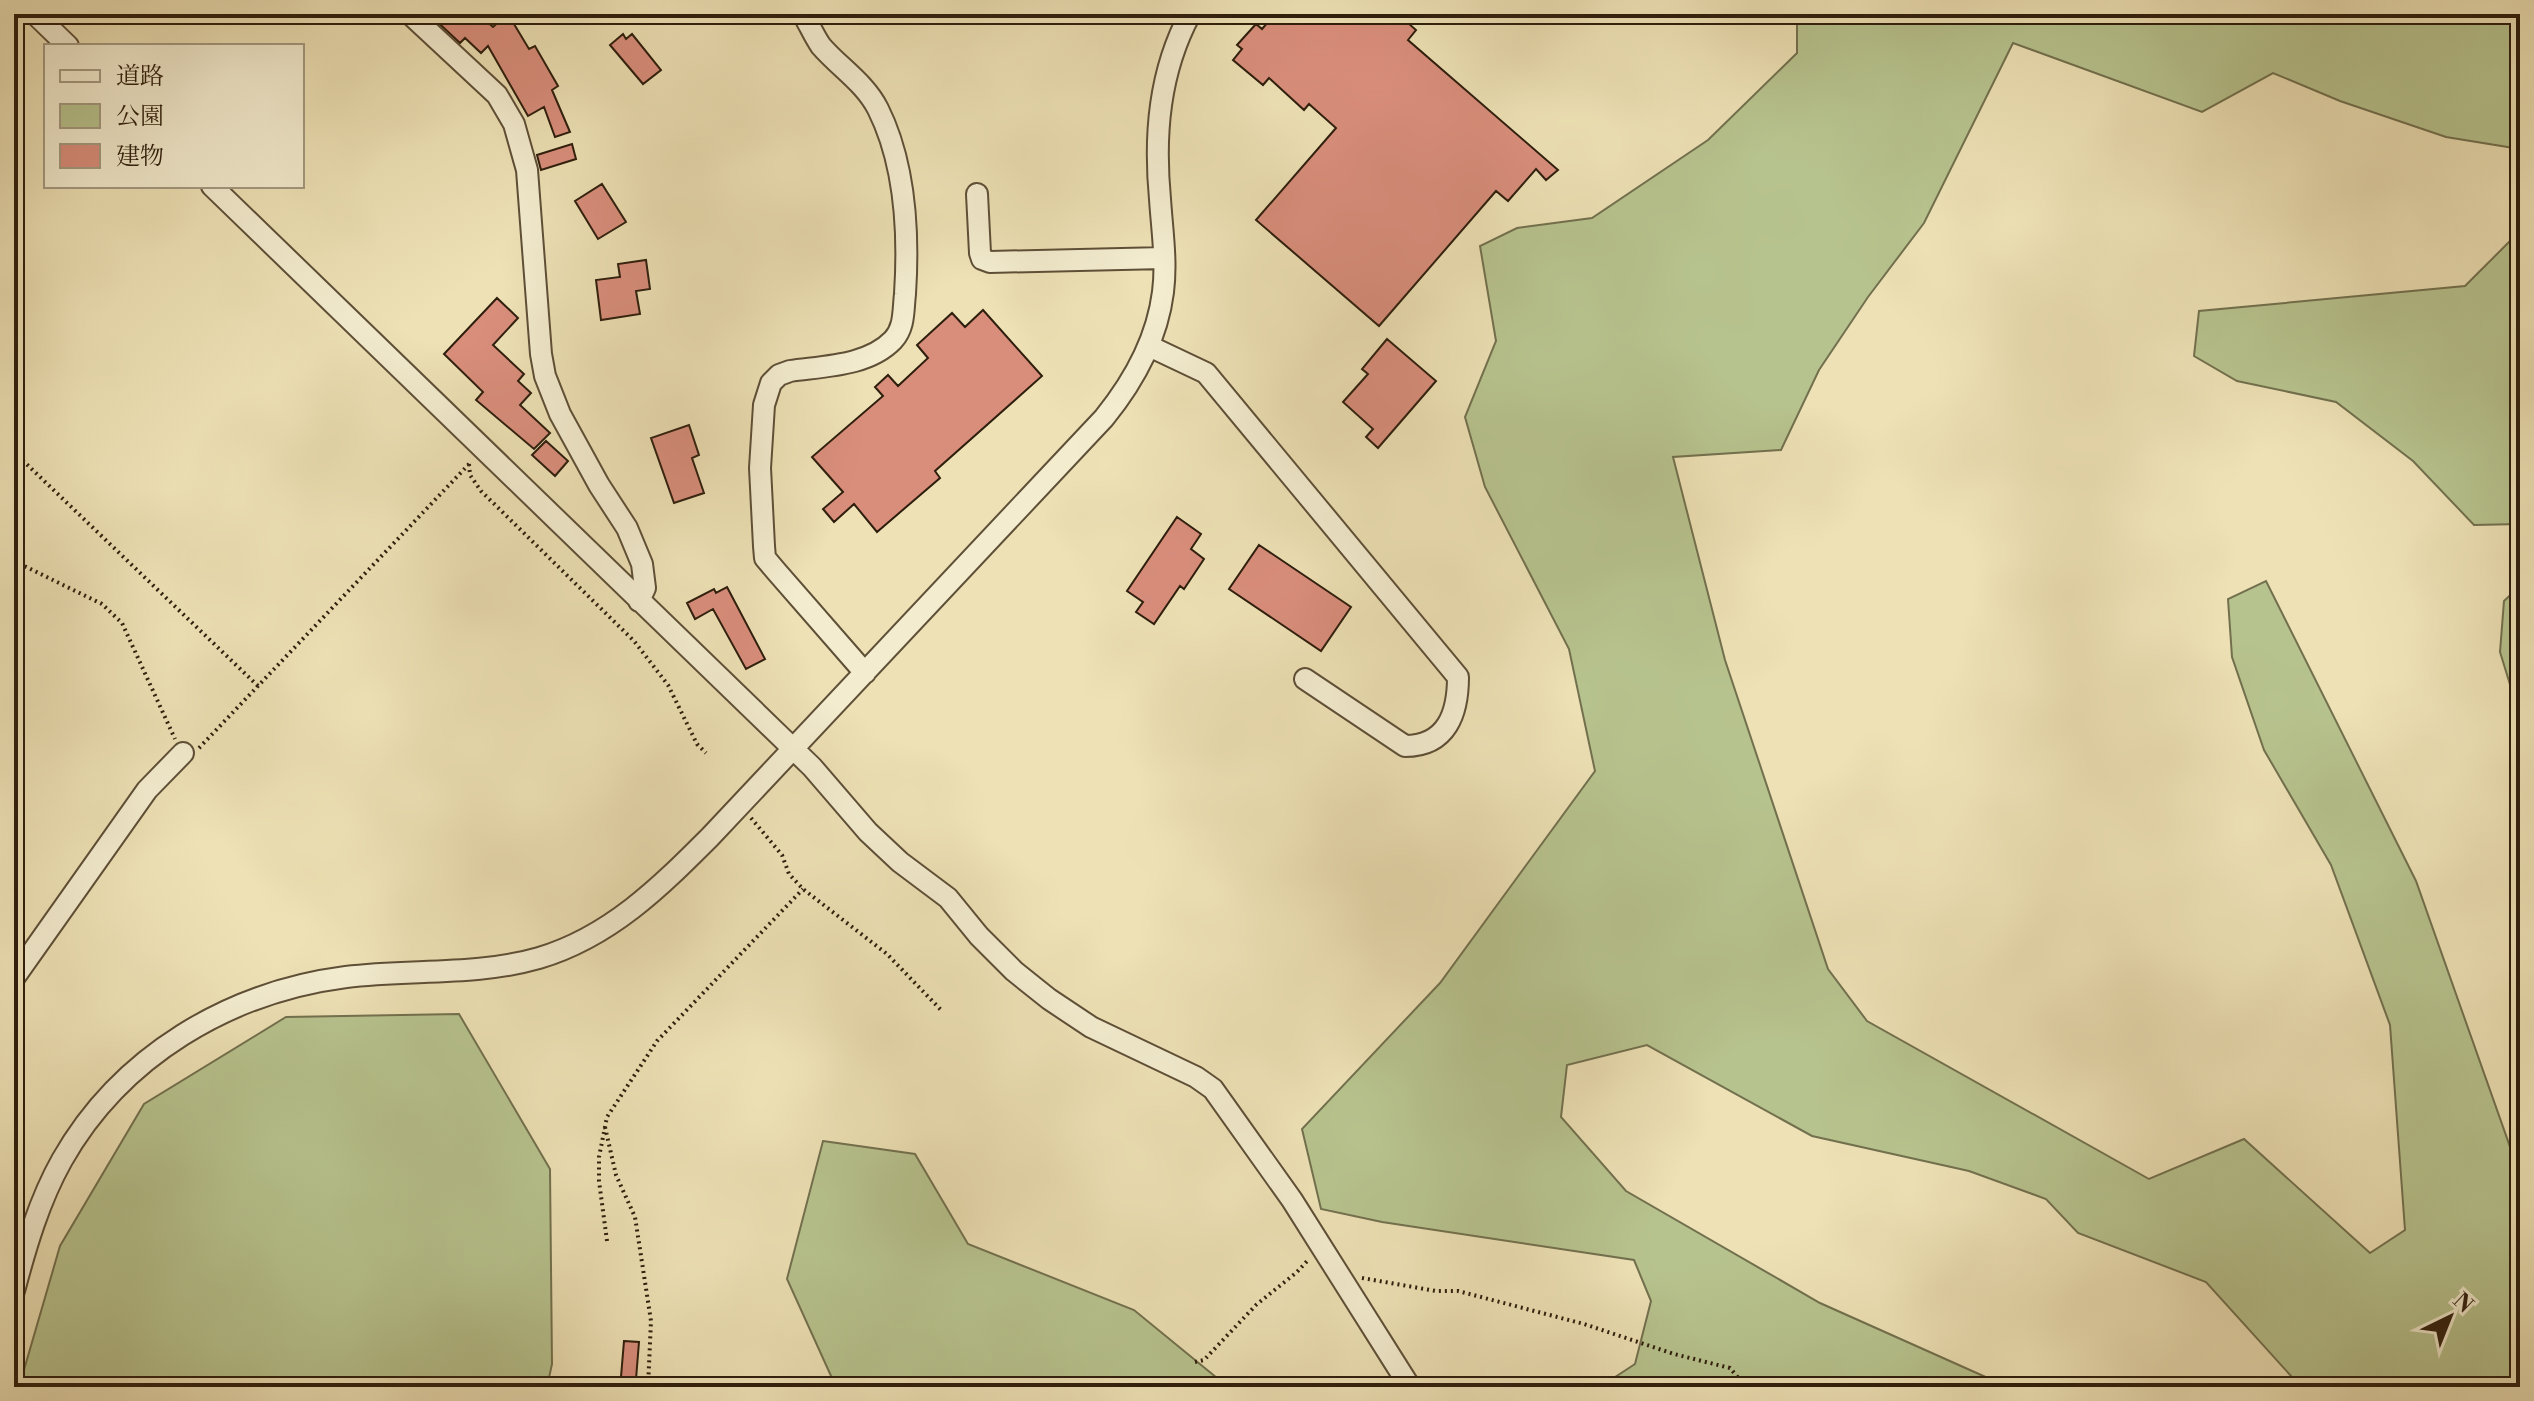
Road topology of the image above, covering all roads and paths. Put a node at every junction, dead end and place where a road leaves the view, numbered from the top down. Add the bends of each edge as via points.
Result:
1 (35, 14) edge
2 (410, 14) edge
3 (803, 14) edge
4 (1190, 14) edge
5 (66, 44) edge
6 (214, 188) edge
7 (977, 194) dead end
8 (1164, 258) junction
9 (1149, 346) junction
10 (484, 448) junction
11 (14, 452) edge
12 (469, 464) junction
13 (14, 561) edge
14 (639, 601) junction
15 (865, 673) junction
16 (1305, 679) dead end
17 (258, 686) junction
18 (793, 749) junction
19 (183, 753) junction
20 (706, 753) dead end
21 (739, 804) junction
22 (803, 889) junction
23 (14, 978) edge
24 (941, 1010) dead end
25 (604, 1125) junction
26 (607, 1241) dead end
27 (1322, 1246) junction
28 (1340, 1275) junction
29 (14, 1291) edge
30 (1195, 1362) dead end
31 (648, 1387) edge
32 (1410, 1387) edge
33 (1746, 1387) edge

1 - 5 street
2 - 14 street via 490,87 514,124 527,170 545,376 566,425 627,528 642,564 645,588
3 - 15 street via 821,45 877,106 887,132 907,240 903,311 895,338 867,358 790,371 771,383 764,405 760,468 765,558
4 - 8 street via 1170,61 1158,122
6 - 10 street
7 - 8 street via 980,253 990,262
8 - 9 street via 1163,292
9 - 15 street via 1104,418
9 - 16 street via 1206,373 1458,677 1458,701 1449,724 1436,737 1422,746 1405,746
10 - 12 path
10 - 14 street
11 - 17 path
12 - 17 path
12 - 20 path via 481,491 634,641 668,685
13 - 19 path via 102,604 122,623
14 - 18 street
15 - 18 street
17 - 19 path via 202,748
18 - 21 street
18 - 27 street via 868,832 948,898 1014,971 1091,1027 1213,1089
19 - 23 street via 147,790
21 - 22 path
21 - 29 street via 645,900 565,947 517,963 347,977 273,991 173,1040 124,1082 77,1135 46,1192
22 - 24 path via 887,954
22 - 25 path via 657,1041
25 - 26 path via 599,1181
25 - 31 path via 616,1175 635,1217 651,1321
27 - 28 street
27 - 30 path via 1204,1360
28 - 32 street
28 - 33 path via 1458,1291 1584,1324 1730,1368

